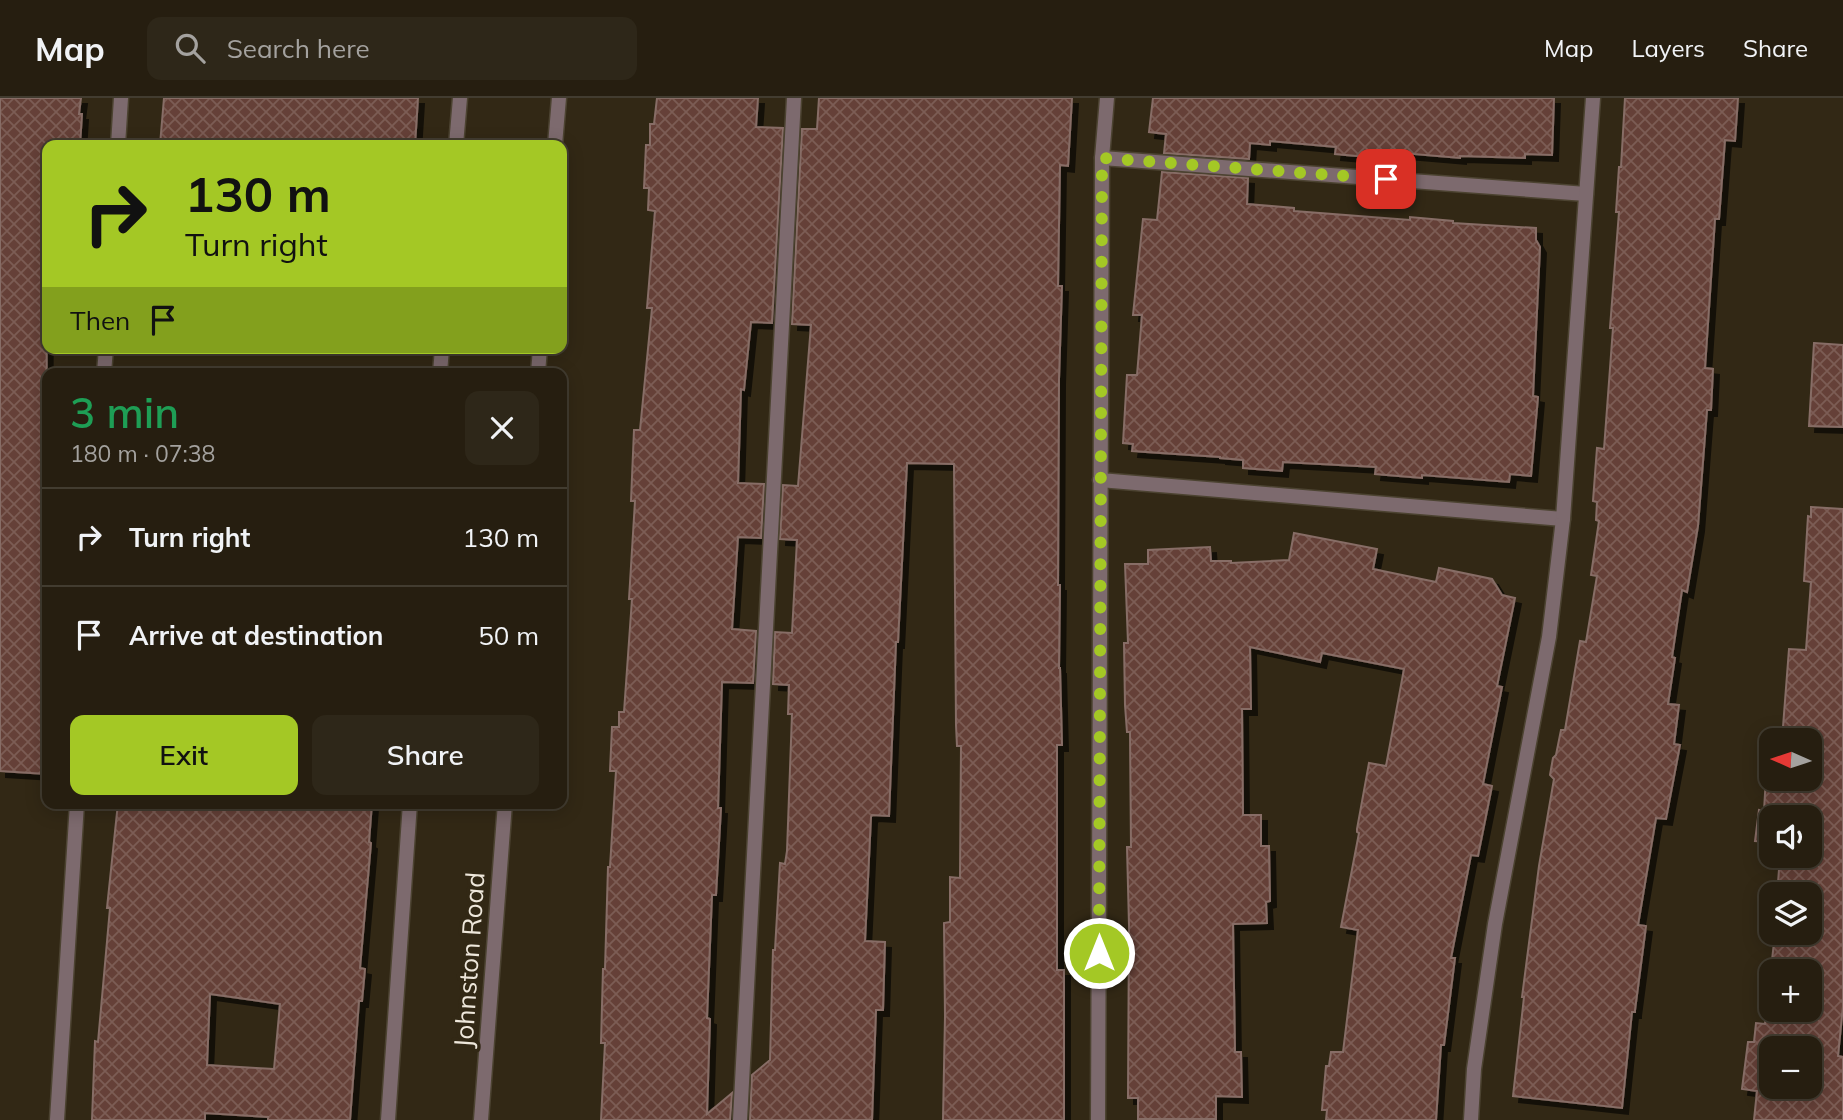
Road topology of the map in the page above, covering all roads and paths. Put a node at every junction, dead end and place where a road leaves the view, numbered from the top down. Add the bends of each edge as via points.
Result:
1 (121, 98) edge
2 (460, 98) edge
3 (559, 98) edge
4 (794, 98) edge
5 (1107, 98) edge
6 (1592, 98) edge
7 (118, 140) edge
8 (456, 140) edge
9 (555, 140) edge
10 (1102, 158) junction
11 (1586, 194) junction
12 (1100, 481) junction
13 (1563, 519) junction
14 (77, 809) edge
15 (410, 809) edge
16 (505, 809) edge
17 (57, 1120) edge
18 (388, 1120) edge
19 (481, 1120) edge
20 (740, 1120) edge
21 (1098, 1120) edge
22 (1471, 1120) edge

1 - 7 street
2 - 8 street
3 - 9 street
4 - 20 street
5 - 10 street
6 - 11 street
10 - 11 street
10 - 12 street
11 - 13 street
12 - 13 street
12 - 21 street
13 - 22 street via 1549,638 1495,923
14 - 17 street
15 - 18 street
16 - 19 street, Johnston Road

